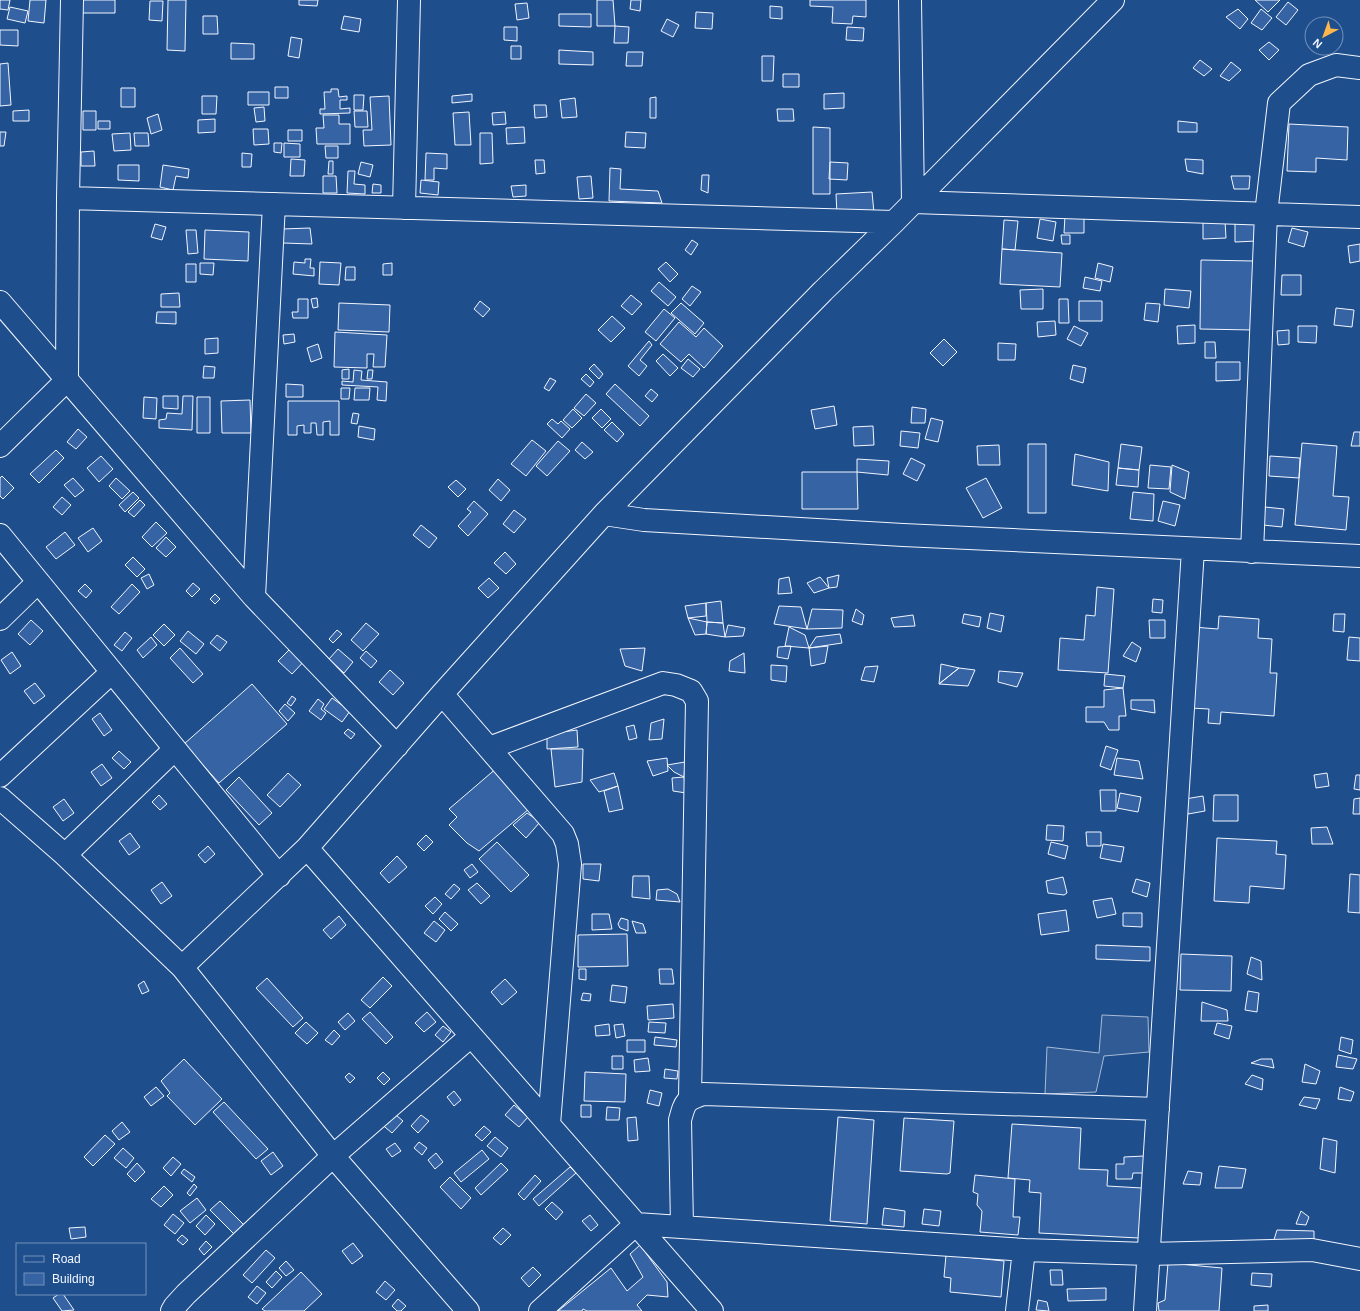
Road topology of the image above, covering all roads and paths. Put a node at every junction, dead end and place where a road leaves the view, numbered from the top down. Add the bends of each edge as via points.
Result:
1 (72, 0) edge
2 (409, 0) edge
3 (910, 0) edge
4 (1113, 0) edge
5 (1360, 68) edge
6 (68, 198) junction
7 (912, 202) junction
8 (274, 204) junction
9 (404, 208) junction
10 (1266, 214) junction
11 (1360, 217) edge
12 (894, 222) junction
13 (0, 302) edge
14 (67, 380) junction
15 (0, 446) edge
16 (604, 514) junction
17 (0, 535) edge
18 (1193, 549) junction
19 (1252, 552) junction
20 (1360, 556) edge
21 (38, 582) junction
22 (254, 597) junction
23 (0, 619) edge
24 (112, 672) junction
25 (442, 694) junction
26 (397, 746) junction
27 (489, 748) junction
28 (175, 749) junction
29 (0, 776) edge
30 (0, 798) edge
31 (307, 848) junction
32 (65, 855) junction
33 (279, 876) junction
34 (182, 967) junction
35 (471, 1036) junction
36 (690, 1098) junction
37 (1158, 1110) junction
38 (549, 1124) junction
39 (333, 1156) junction
40 (636, 1224) junction
41 (682, 1227) junction
42 (1024, 1250) junction
43 (1148, 1254) junction
44 (1360, 1259) edge
45 (172, 1311) edge
46 (468, 1311) edge
47 (540, 1311) edge
48 (712, 1311) edge
49 (1017, 1311) edge
50 (1145, 1311) edge

1 - 6 street
2 - 9 street
3 - 7 street
4 - 7 street
5 - 10 street via 1336,65 1309,75 1279,104
6 - 8 street
6 - 14 street
7 - 10 street
7 - 12 street
8 - 9 street
8 - 22 street
9 - 12 street
10 - 11 street
10 - 19 street
12 - 16 street
13 - 14 street
14 - 15 street
14 - 22 street
16 - 18 street via 652,520
16 - 25 street
17 - 21 street
18 - 19 street
18 - 37 street
19 - 20 street
21 - 23 street
21 - 24 street
22 - 26 street
24 - 28 street
24 - 29 street
25 - 26 street
25 - 27 street
26 - 31 street
27 - 36 street via 663,683 676,684 691,691 697,701
27 - 38 street via 563,834 567,844 570,864
28 - 32 street
28 - 33 street
30 - 32 street
31 - 33 street
31 - 35 street
32 - 34 street
33 - 34 street
34 - 39 street
35 - 38 street
35 - 39 street
36 - 37 street via 703,1094
36 - 41 street via 684,1105 680,1120
37 - 43 street
38 - 40 street
39 - 45 street via 186,1294
39 - 46 street
40 - 41 street
40 - 47 street
40 - 48 street
41 - 42 street
42 - 43 street
42 - 49 street
43 - 44 street via 1312,1250
43 - 50 street

